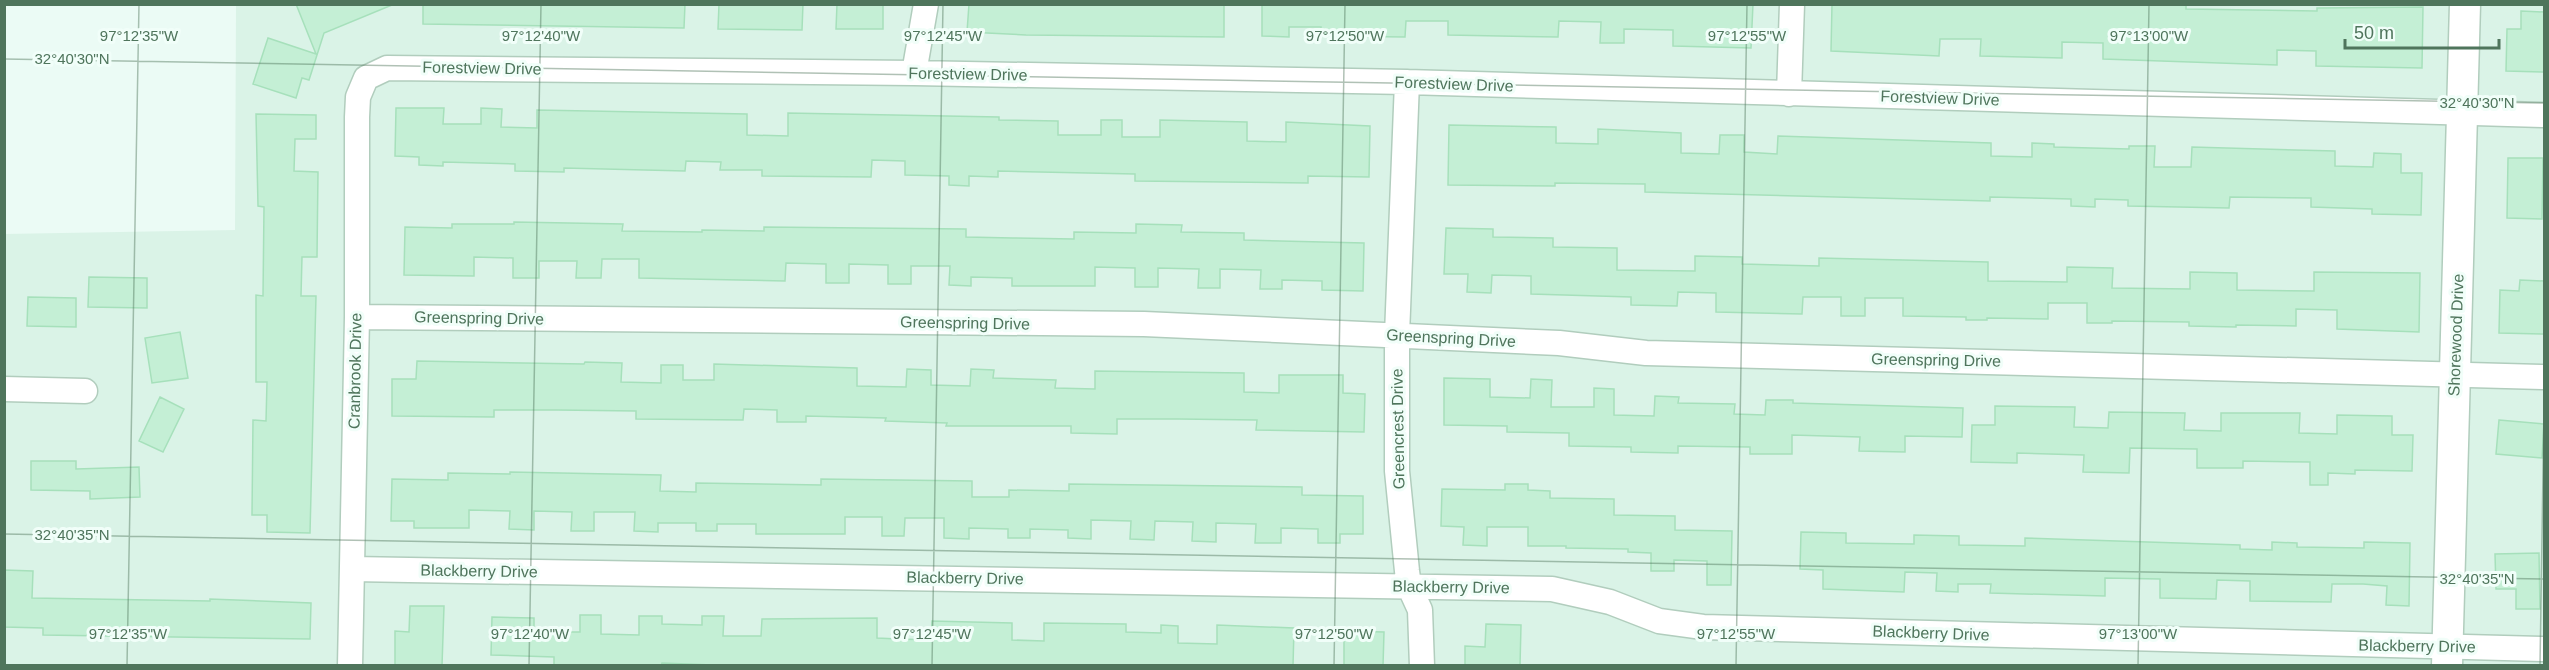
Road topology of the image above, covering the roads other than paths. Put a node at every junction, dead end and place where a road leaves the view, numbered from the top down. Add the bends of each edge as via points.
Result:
1 (926, 4) edge
2 (1792, 4) edge
3 (2465, 4) edge
4 (914, 73) junction
5 (366, 78) joint
6 (1407, 82) junction
7 (1789, 93) junction
8 (2462, 113) junction
9 (2544, 116) edge
10 (357, 317) junction
11 (1397, 335) junction
12 (2455, 376) junction
13 (2544, 377) edge
14 (4, 389) edge
15 (85, 391) dead end
16 (352, 568) junction
17 (1409, 586) junction
18 (2544, 649) edge
19 (2447, 656) edge
20 (350, 666) edge
21 (1422, 666) edge

1 - 4 street
2 - 7 street
3 - 8 street, Shorewood Drive
4 - 5 street, Forestview Drive via 415,67 387,68
4 - 6 street, Forestview Drive
5 - 10 street, Cranbrook Drive via 358,97 357,117
6 - 7 street, Forestview Drive
6 - 11 street, Greencrest Drive
7 - 8 street, Forestview Drive
8 - 9 street, Forestview Drive
8 - 12 street, Shorewood Drive
10 - 11 street, Greenspring Drive via 1144,324
10 - 16 street, Cranbrook Drive
11 - 12 street, Greenspring Drive via 1558,343 1646,353
11 - 17 street, Greencrest Drive via 1397,471
12 - 13 street, Greenspring Drive
12 - 19 street, Shorewood Drive
14 - 15 street
16 - 17 street, Blackberry Drive
16 - 20 street, Cranbrook Drive
17 - 19 street, Blackberry Drive via 1552,589 1610,602 1659,621 1703,627
17 - 21 street, Greencrest Drive via 1420,610
18 - 19 street, Blackberry Drive

